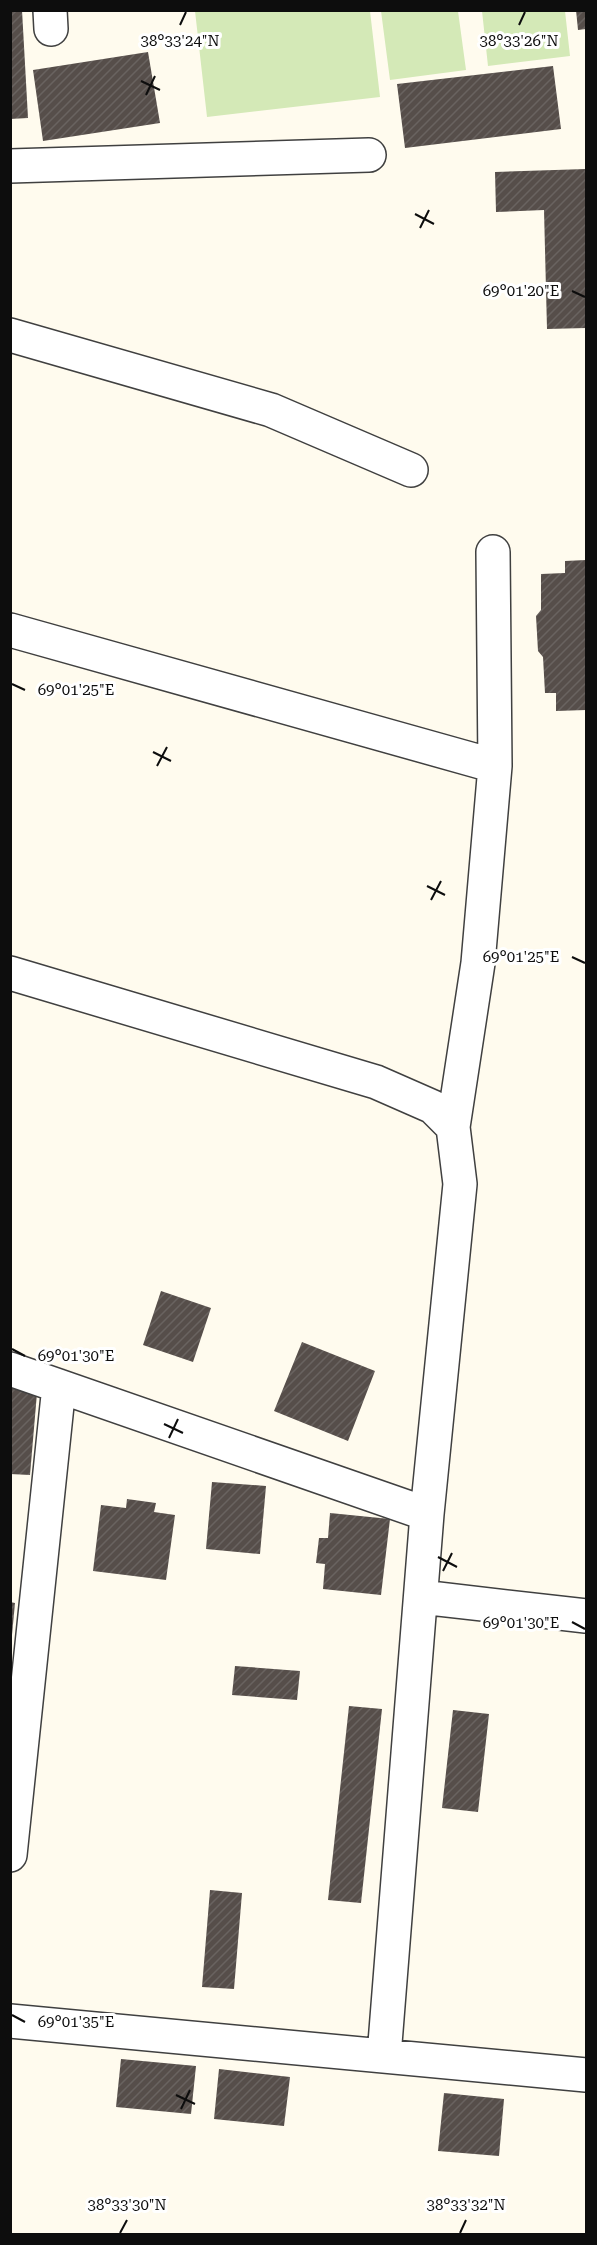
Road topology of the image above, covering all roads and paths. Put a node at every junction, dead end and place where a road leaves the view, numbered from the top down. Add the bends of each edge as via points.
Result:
1 (369, 155) dead end
2 (10, 166) edge
3 (10, 335) edge
4 (411, 470) dead end
5 (493, 552) dead end
6 (10, 630) edge
7 (495, 766) junction
8 (10, 973) edge
9 (453, 1127) junction
10 (10, 1369) edge
11 (59, 1386) junction
12 (428, 1514) junction
13 (421, 1597) junction
14 (586, 1616) edge
15 (10, 1855) edge
16 (10, 2021) edge
17 (384, 2056) junction
18 (586, 2074) edge

1 - 2 street
3 - 4 street via 271,410
5 - 7 street
6 - 7 street
7 - 9 street via 478,963
8 - 9 street via 376,1082 433,1107
9 - 12 street via 460,1184
10 - 11 street
11 - 12 street
11 - 15 street
12 - 13 street
13 - 14 street
13 - 17 street
16 - 17 street
17 - 18 street

